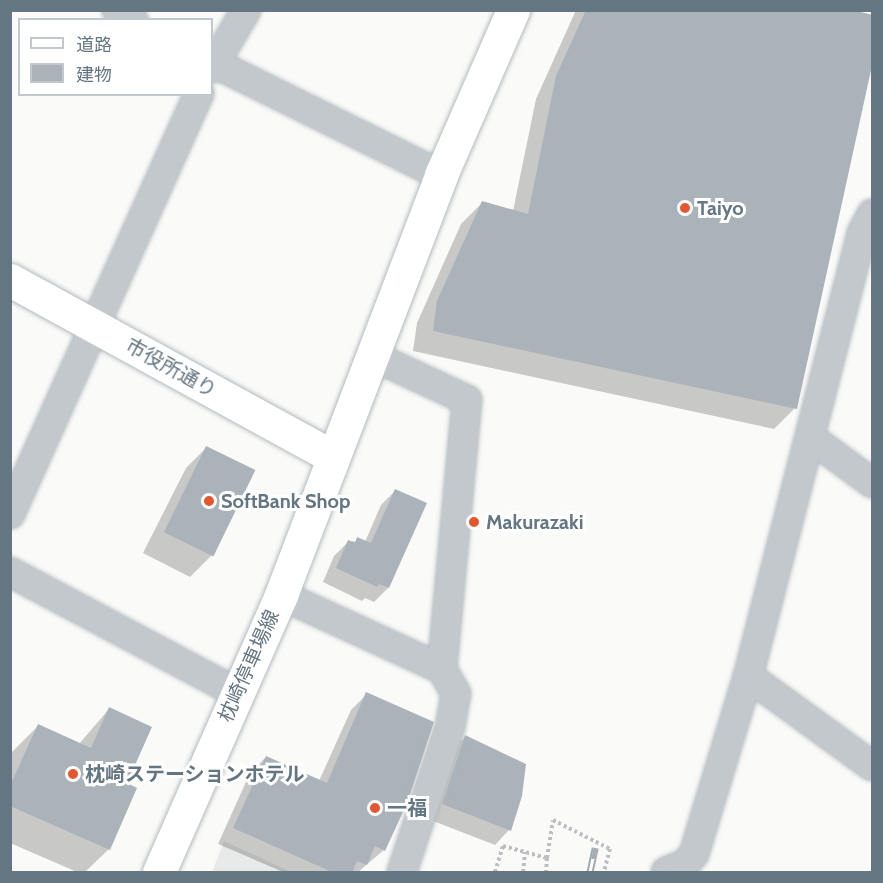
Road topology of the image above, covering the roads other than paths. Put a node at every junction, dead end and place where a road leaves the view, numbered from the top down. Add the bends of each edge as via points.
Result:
1 (117, 10) edge
2 (246, 10) edge
3 (513, 10) edge
4 (130, 18) edge
5 (213, 63) edge
6 (213, 65) edge
7 (199, 96) edge
8 (441, 175) junction
9 (873, 214) edge
10 (10, 279) edge
11 (93, 325) junction
12 (371, 355) junction
13 (811, 438) junction
14 (332, 456) junction
15 (873, 483) edge
16 (10, 514) edge
17 (10, 572) edge
18 (280, 596) junction
19 (442, 669) junction
20 (748, 676) junction
21 (236, 692) junction
22 (873, 766) edge
23 (159, 873) edge
24 (402, 873) edge
25 (666, 873) edge

1 - 4 street
2 - 5 street
3 - 8 street, 枕崎停車場線
6 - 8 street
7 - 11 street
8 - 12 street, 枕崎停車場線
9 - 13 street via 862,233
10 - 11 street, 市役所通り
11 - 14 street, 市役所通り
11 - 16 street
12 - 14 street, 枕崎停車場線
12 - 19 street via 467,400
13 - 15 street
13 - 20 street
14 - 18 street, 枕崎停車場線
17 - 21 street
18 - 19 street
18 - 21 street, 枕崎停車場線
19 - 24 street via 456,694 450,727
20 - 22 street
20 - 25 street via 694,854 685,864
21 - 23 street, 枕崎停車場線

